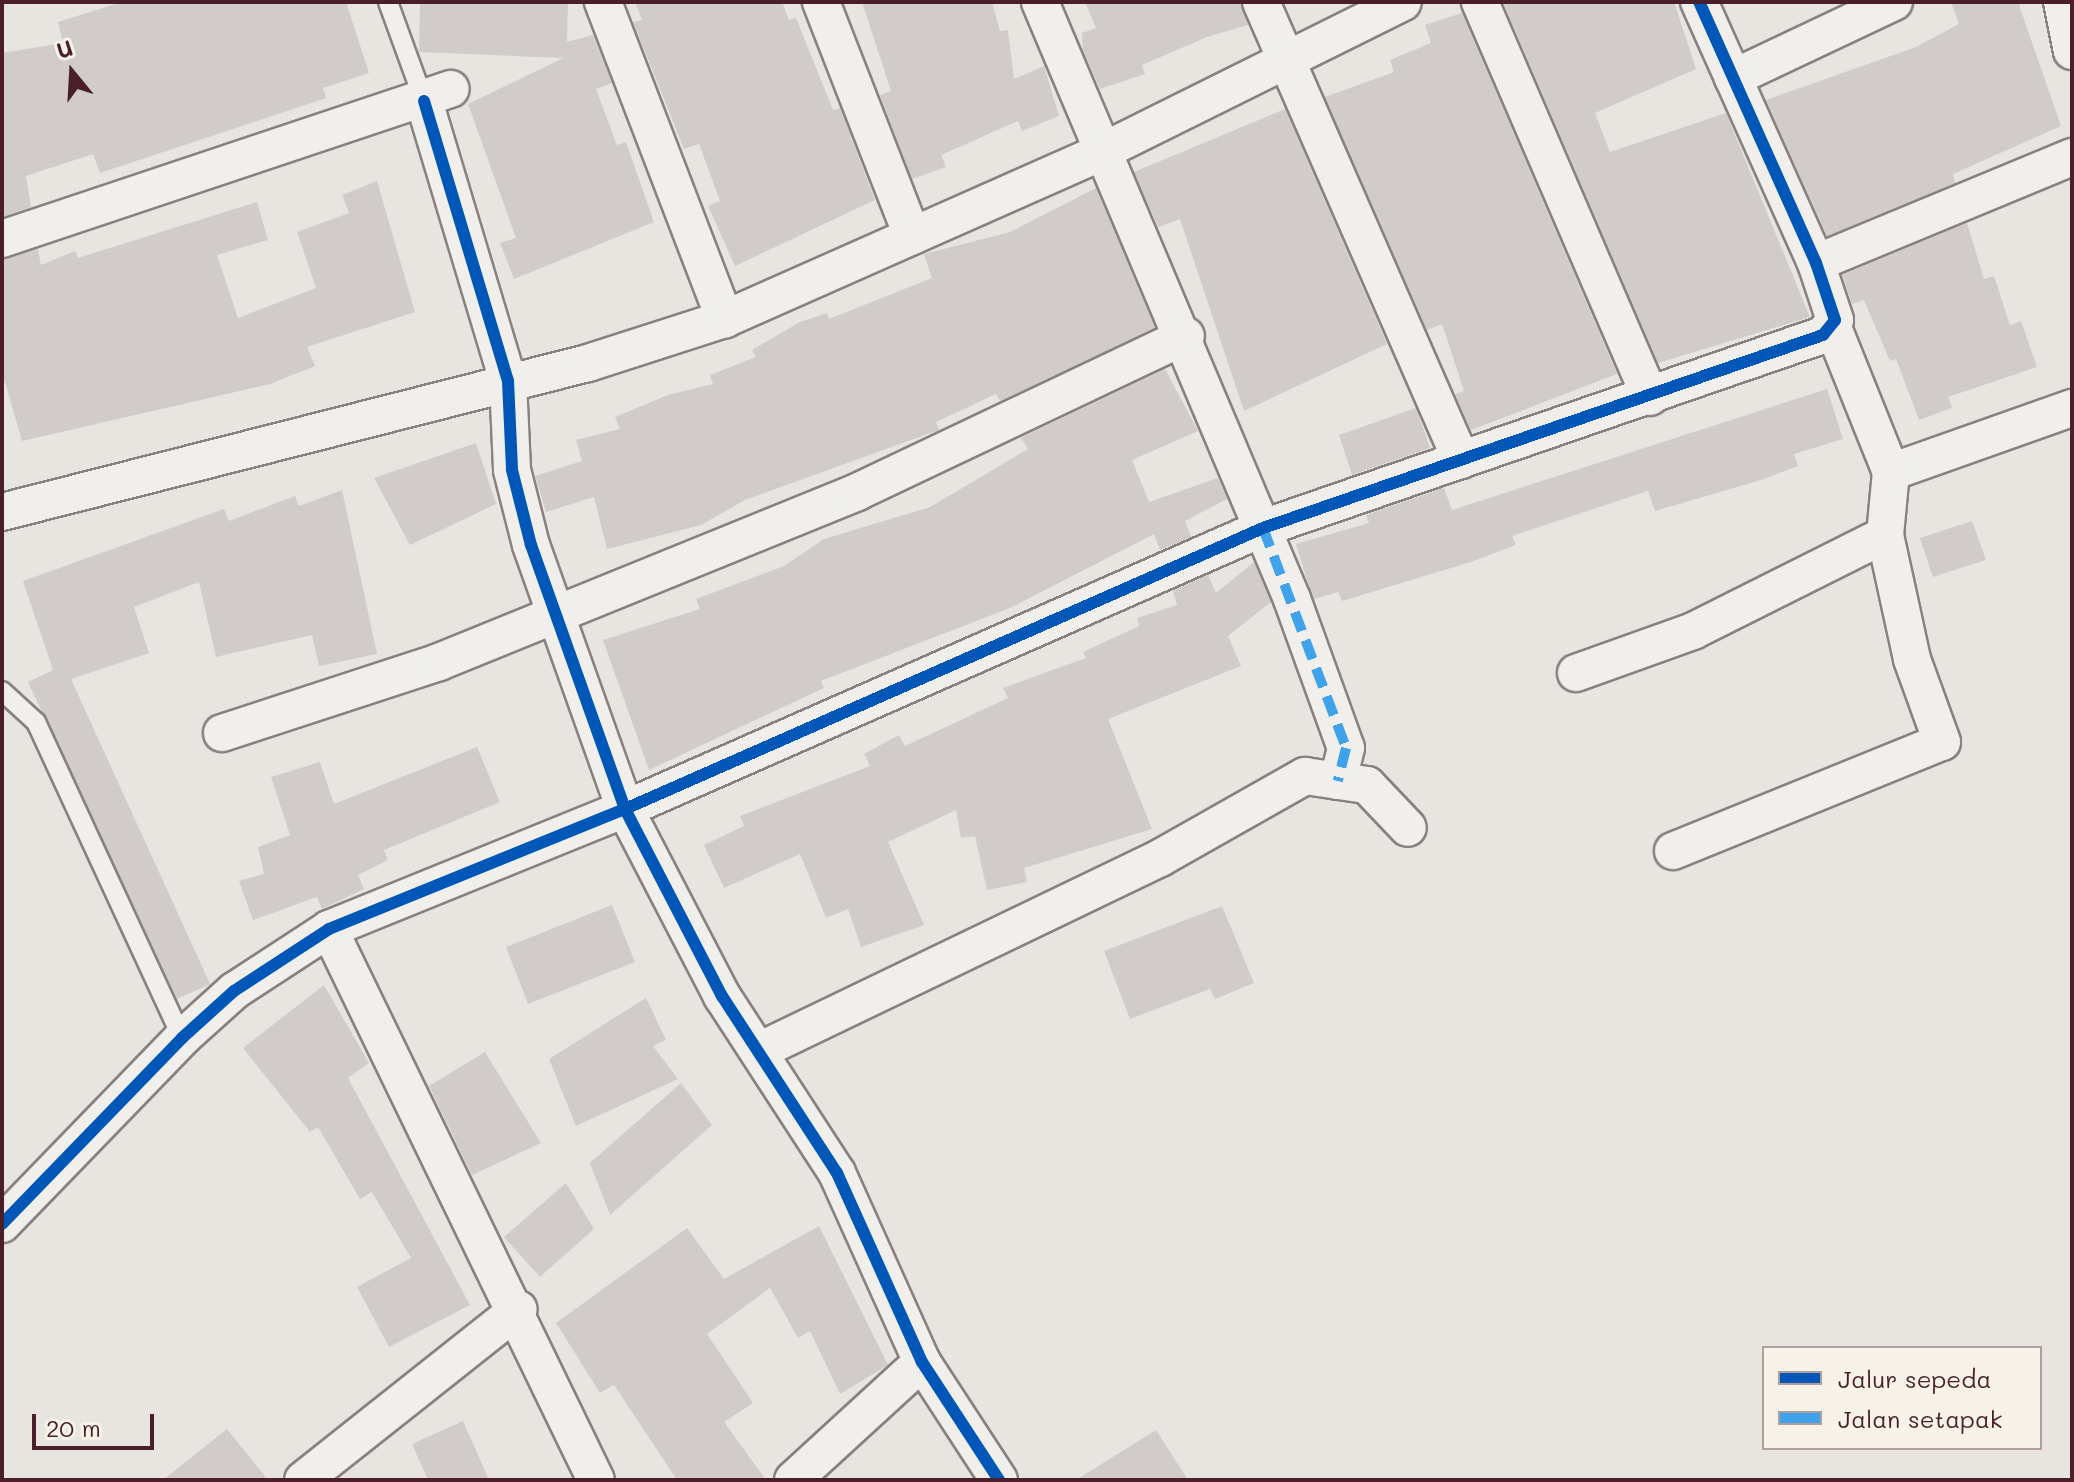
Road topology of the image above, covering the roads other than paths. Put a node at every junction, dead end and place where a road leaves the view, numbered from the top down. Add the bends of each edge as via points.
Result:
1 (388, 2) edge
2 (603, 2) edge
3 (821, 2) edge
4 (1040, 2) edge
5 (1261, 2) edge
6 (1403, 2) edge
7 (1480, 2) edge
8 (1699, 2) edge
9 (1894, 2) edge
10 (2062, 2) edge
11 (2072, 51) edge
12 (1286, 61) junction
13 (1733, 78) junction
14 (438, 95) junction
15 (1099, 153) junction
16 (2072, 157) edge
17 (912, 236) junction
18 (2, 239) edge
19 (1816, 263) junction
20 (725, 319) junction
21 (1833, 328) junction
22 (1186, 336) junction
23 (508, 381) junction
24 (1650, 397) junction
25 (2072, 408) edge
26 (1461, 460) junction
27 (1891, 472) junction
28 (2, 512) edge
29 (1263, 528) junction
30 (1885, 535) junction
31 (554, 616) junction
32 (1576, 673) dead end
33 (2, 691) edge
34 (222, 733) dead end
35 (1338, 781) junction
36 (625, 809) junction
37 (1408, 828) dead end
38 (1673, 851) dead end
39 (329, 929) junction
40 (182, 1038) junction
41 (759, 1051) junction
42 (2, 1224) edge
43 (519, 1309) junction
44 (922, 1362) junction
45 (303, 1480) edge
46 (596, 1480) edge
47 (793, 1480) edge
48 (999, 1480) edge

1 - 14 lane
2 - 20 street
3 - 17 street
4 - 15 street
5 - 12 street
6 - 12 street
7 - 24 street
8 - 13 street
9 - 13 street
10 - 11 street
12 - 15 street
12 - 26 street
13 - 19 street
14 - 18 street
14 - 23 street
15 - 17 street
15 - 22 street
16 - 19 street
17 - 20 street
19 - 21 street
20 - 23 street
21 - 24 street
21 - 27 street
22 - 29 street
22 - 31 street via 857,492
23 - 28 street
23 - 31 street via 512,470
24 - 26 street
25 - 27 street
26 - 29 street
27 - 30 street
29 - 35 street via 1346,748
29 - 36 street
30 - 32 street via 1693,631
30 - 38 street via 1912,659 1942,742
31 - 34 street
31 - 36 street
33 - 40 lane via 36,722
35 - 37 street via 1367,785
35 - 41 street via 1305,776 1146,865
36 - 39 street
36 - 41 street via 671,904
39 - 40 street via 234,991
39 - 43 street
40 - 42 street
41 - 44 street via 837,1173
43 - 45 street
43 - 46 street
44 - 47 street
44 - 48 street

